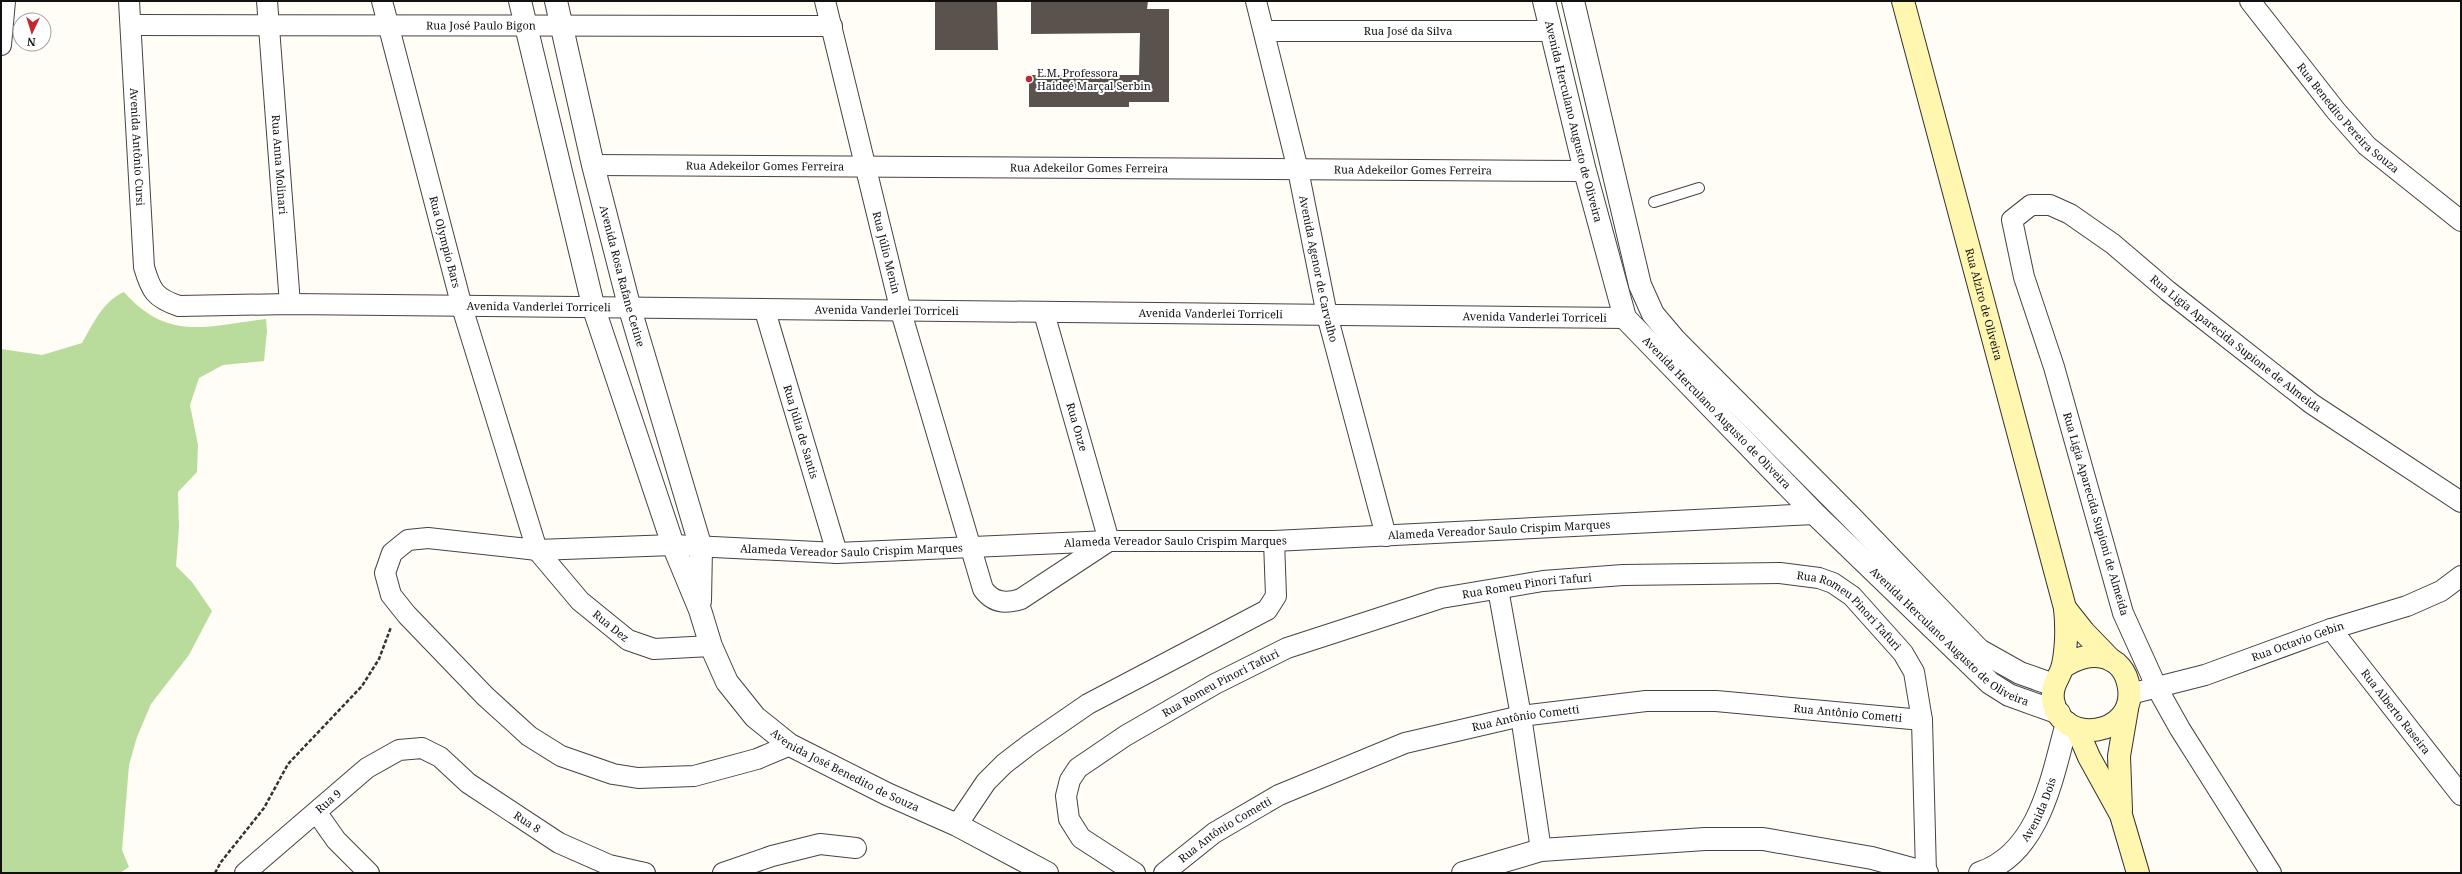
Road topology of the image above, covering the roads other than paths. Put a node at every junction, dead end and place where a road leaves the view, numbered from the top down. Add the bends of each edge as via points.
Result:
1 (5, 1) edge
2 (129, 1) edge
3 (267, 1) edge
4 (382, 1) edge
5 (520, 1) edge
6 (556, 1) edge
7 (825, 1) edge
8 (1256, 1) edge
9 (1544, 1) edge
10 (1573, 1) edge
11 (1903, 1) edge
12 (2250, 1) edge
13 (269, 24) junction
14 (131, 25) junction
15 (387, 25) junction
16 (526, 26) junction
17 (561, 26) junction
18 (832, 26) junction
19 (1264, 31) junction
20 (1551, 31) junction
21 (1, 45) edge
22 (593, 166) junction
23 (866, 168) junction
24 (1298, 170) junction
25 (1585, 171) junction
26 (1699, 188) dead end
27 (1654, 202) dead end
28 (2012, 220) joint
29 (2461, 221) edge
30 (153, 292) joint
31 (290, 304) junction
32 (462, 308) junction
33 (594, 309) junction
34 (630, 309) junction
35 (765, 311) junction
36 (901, 312) junction
37 (1044, 313) junction
38 (1653, 314) junction
39 (1327, 315) junction
40 (1625, 318) junction
41 (2461, 502) edge
42 (1815, 514) junction
43 (1386, 536) junction
44 (1109, 541) junction
45 (1274, 541) junction
46 (673, 545) junction
47 (701, 548) junction
48 (971, 548) junction
49 (537, 550) junction
50 (837, 553) junction
51 (2461, 576) edge
52 (1498, 589) junction
53 (2065, 608) junction
54 (700, 610) junction
55 (2331, 629) junction
56 (711, 646) junction
57 (2111, 660) junction
58 (2058, 677) junction
59 (2157, 688) junction
60 (2128, 702) junction
61 (1521, 716) junction
62 (1922, 720) junction
63 (2068, 722) junction
64 (790, 745) junction
65 (422, 748) joint
66 (2461, 795) edge
67 (317, 813) junction
68 (2121, 815) junction
69 (957, 825) junction
70 (856, 848) dead end
71 (1541, 850) junction
72 (245, 873) edge
73 (369, 873) edge
74 (645, 873) edge
75 (723, 873) edge
76 (1047, 873) edge
77 (1135, 873) edge
78 (1164, 873) edge
79 (1463, 873) edge
80 (1926, 873) edge
81 (1980, 873) edge
82 (2138, 873) edge
83 (2271, 873) edge

1 - 21 street
2 - 14 street, Avenida Antônio Cursi
3 - 13 street, Rua Anna Molinari
4 - 15 street, Rua Olympio Bars
5 - 16 street
6 - 17 street, Avenida Rosa Rafane Cetine
7 - 18 street, Rua Júlio Menin
8 - 19 street, Avenida Agenor de Carvalho
9 - 20 street, Avenida Herculano Augusto de Oliveira
10 - 38 street, Avenida Herculano Augusto de Oliveira via 1640,286
11 - 53 main road, Rua Alziro de Oliveira
12 - 29 street, Rua Benedito Pereira Souza via 2336,111 2367,146
13 - 14 street, Rua José Paulo Bigon
13 - 15 street, Rua José Paulo Bigon
13 - 31 street, Rua Anna Molinari
14 - 30 street, Avenida Antônio Cursi via 144,267
15 - 16 street, Rua José Paulo Bigon
15 - 32 street, Rua Olympio Bars
16 - 17 street, Rua José Paulo Bigon
16 - 33 street
17 - 18 street, Rua José Paulo Bigon
17 - 22 street, Avenida Rosa Rafane Cetine
18 - 23 street, Rua Júlio Menin
19 - 20 street, Rua José da Silva
19 - 24 street, Avenida Agenor de Carvalho
20 - 25 street, Avenida Herculano Augusto de Oliveira
22 - 23 street, Rua Adekeilor Gomes Ferreira
22 - 34 street, Avenida Rosa Rafane Cetine
23 - 24 street, Rua Adekeilor Gomes Ferreira
23 - 36 street, Rua Júlio Menin
24 - 25 street, Rua Adekeilor Gomes Ferreira
24 - 39 street, Avenida Agenor de Carvalho
25 - 40 street, Avenida Herculano Augusto de Oliveira
26 - 27 lane
28 - 41 street, Rua Ligia Aparecida Supione de Almeida via 2031,205 2050,205 2070,214 2113,244 2312,404
28 - 59 street, Rua Ligia Aparecida Supioni de Almeida via 2024,277 2054,367 2123,613
30 - 31 street, Avenida Vanderlei Torriceli via 164,301 179,306
31 - 32 street, Avenida Vanderlei Torriceli
32 - 33 street, Avenida Vanderlei Torriceli
32 - 49 street, Rua Olympio Bars
33 - 34 street, Avenida Vanderlei Torriceli
33 - 46 street
34 - 35 street, Avenida Vanderlei Torriceli
34 - 47 street, Avenida Rosa Rafane Cetine
35 - 36 street, Avenida Vanderlei Torriceli
35 - 50 street, Rua Júlia de Santis
36 - 37 street, Avenida Vanderlei Torriceli
36 - 48 street, Rua Júlio Menin
37 - 39 street, Avenida Vanderlei Torriceli
37 - 44 street, Rua Onze
38 - 40 street via 1642,319
38 - 58 street, Avenida Herculano Augusto de Oliveira via 1675,340 1979,650 2020,673
39 - 40 street, Avenida Vanderlei Torriceli
39 - 43 street, Avenida Agenor de Carvalho
40 - 42 street, Avenida Herculano Augusto de Oliveira
42 - 43 street, Alameda Vereador Saulo Crispim Marques
42 - 63 street, Avenida Herculano Augusto de Oliveira via 1990,683 2009,696
43 - 45 street, Alameda Vereador Saulo Crispim Marques
44 - 45 street, Alameda Vereador Saulo Crispim Marques
44 - 48 street, Alameda Vereador Saulo Crispim Marques
44 - 48 street, Rua Júlio Menin via 1021,599 1010,602 998,602 988,596 983,589
45 - 69 street via 1276,596 1268,610 1088,704 1030,744 986,782
46 - 47 street, Alameda Vereador Saulo Crispim Marques
46 - 49 street, Alameda Vereador Saulo Crispim Marques
46 - 54 street, Avenida José Benedito de Souza
47 - 50 street, Alameda Vereador Saulo Crispim Marques
47 - 54 street, Avenida José Benedito de Souza
48 - 50 street, Alameda Vereador Saulo Crispim Marques
49 - 56 street, Rua Dez via 580,601 628,640 654,649
49 - 64 street, Alameda Vereador Saulo Crispim Marques via 428,538 408,540 392,553 385,573 391,595 400,606 486,696 529,736 561,756 613,774 638,778 686,776 724,770
51 - 55 street, Rua Octavio Gebin via 2441,591 2407,606
52 - 61 street
52 - 62 street, Rua Romeu Pinori Tafuri via 1543,581 1623,575 1780,573 1819,578 1833,583 1852,596 1903,654 1914,672
52 - 77 street, Rua Romeu Pinori Tafuri via 1441,598 1287,648 1215,684 1125,736 1078,768 1070,780 1066,796 1069,818 1081,838
53 - 57 main road, Rua Alziro de Oliveira
53 - 58 main road, Rua Alziro de Oliveira via 2068,640
54 - 56 street, Avenida José Benedito de Souza
55 - 59 street, Rua Octavio Gebin via 2205,675
55 - 66 street, Rua Alberto Raseira
56 - 64 street, Avenida José Benedito de Souza via 727,682 738,698 755,717
57 - 58 main road via 2098,655 2085,655 2072,660
57 - 60 main road, Rua Alziro de Oliveira via 2121,668 2128,680
58 - 63 main road, Rua Alziro de Oliveira via 2053,700
59 - 60 street, Rua Octavio Gebin
59 - 83 street, Rua Ligia Aparecida Supioni de Almeida
60 - 63 main road via 2118,721 2106,729 2092,732
60 - 68 main road, Rua Alziro de Oliveira via 2119,756
61 - 62 street, Rua Antônio Cometti via 1646,701 1716,701
61 - 71 street
61 - 78 street, Rua Antônio Cometti via 1405,743 1279,795 1214,833
62 - 80 street, Rua Romeu Pinori Tafuri
63 - 68 main road, Rua Alziro de Oliveira
63 - 81 street, Avenida Dois via 2045,796 2024,841 2004,862
64 - 69 street, Avenida José Benedito de Souza via 887,794
65 - 67 street, Rua 9 via 399,750 367,768
65 - 74 street, Rua 8 via 440,757 468,782 559,843 609,865
67 - 72 street, Rua 9
67 - 73 street via 336,840
68 - 82 main road, Rua Alziro de Oliveira
69 - 76 street, Avenida José Benedito de Souza
70 - 75 street via 820,844 772,856
71 - 79 street
71 - 80 street via 1763,839 1872,858

